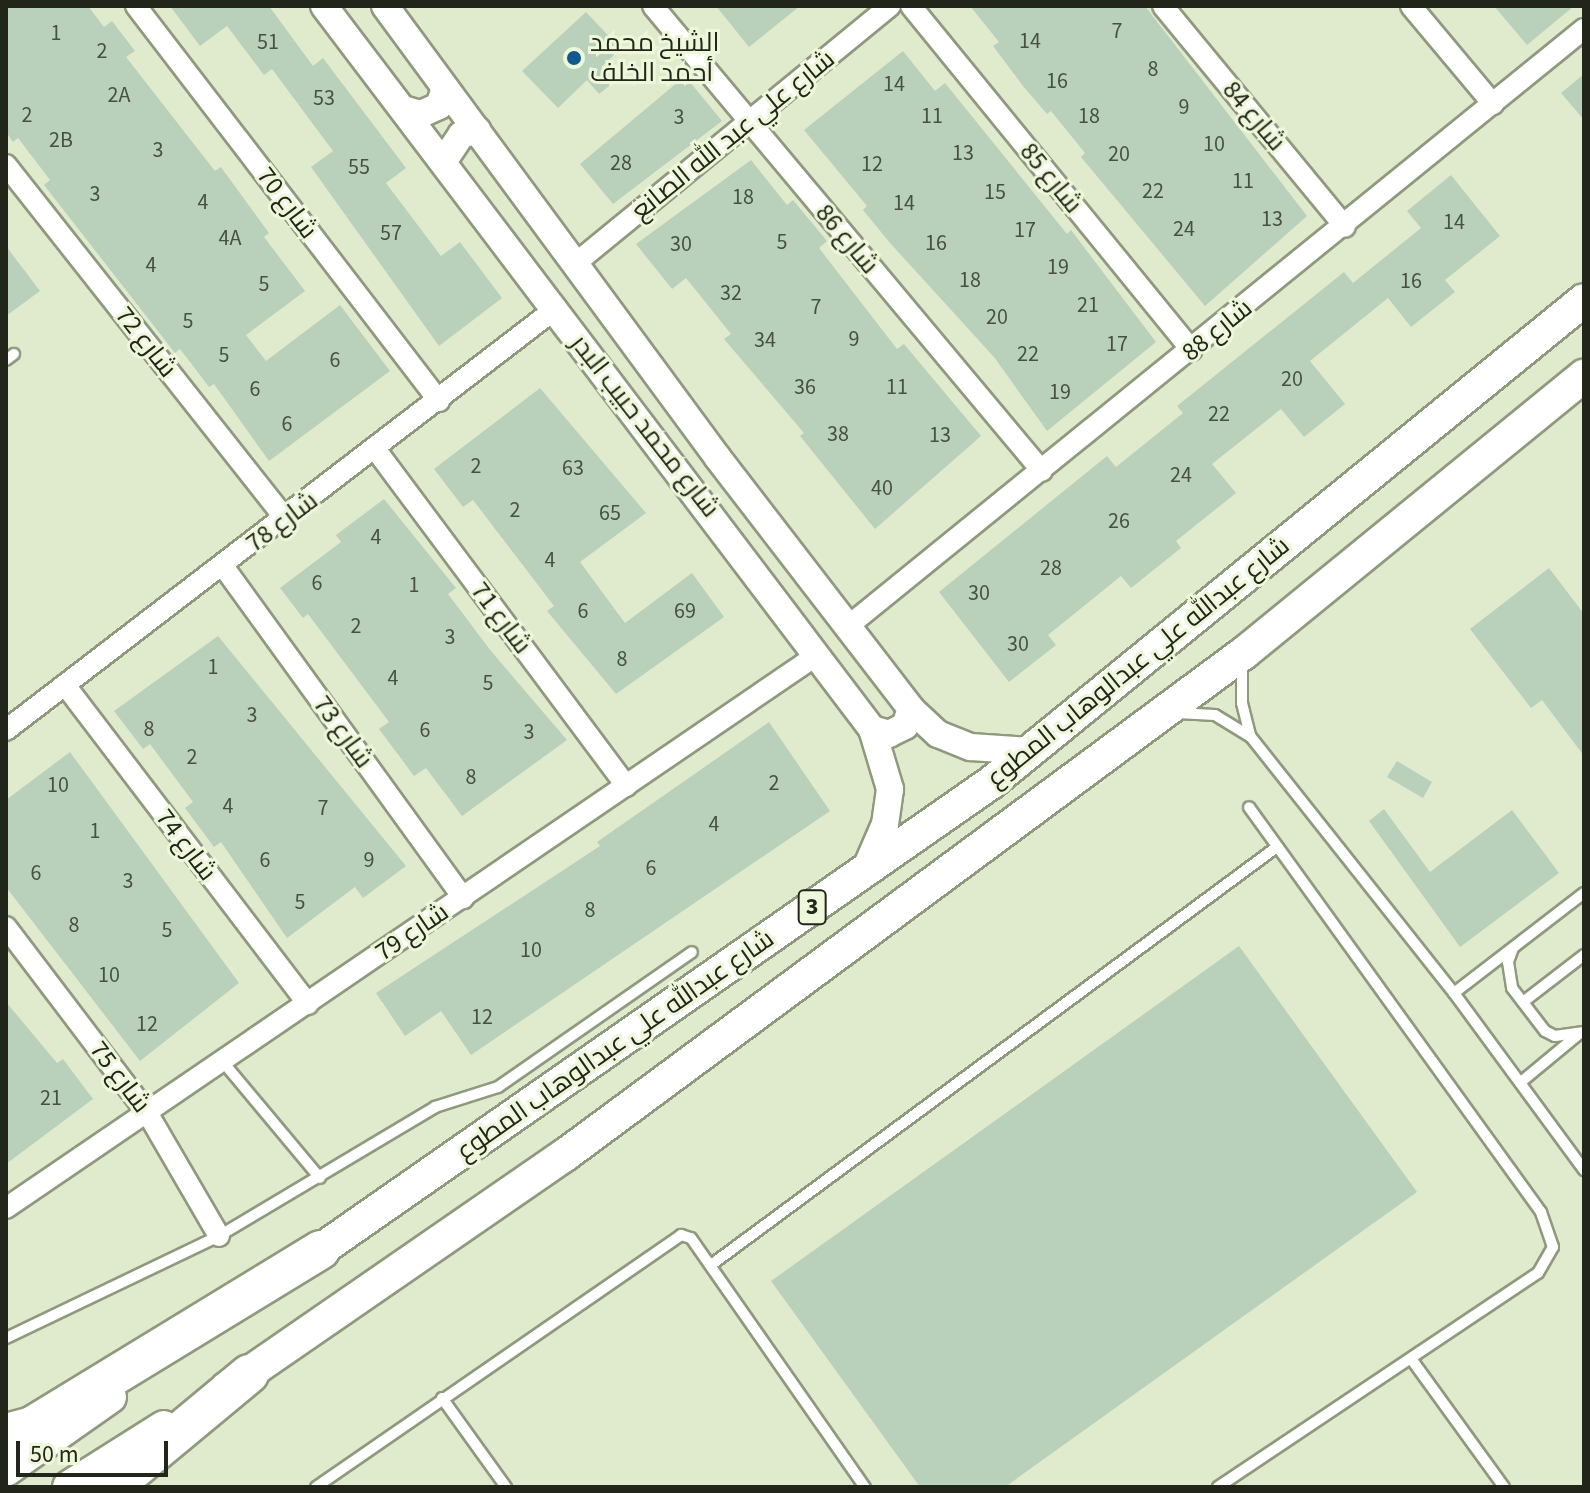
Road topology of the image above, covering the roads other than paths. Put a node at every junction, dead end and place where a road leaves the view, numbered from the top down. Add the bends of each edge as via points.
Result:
1 (136, 6) edge
2 (324, 6) edge
3 (385, 6) edge
4 (653, 6) edge
5 (890, 6) edge
6 (911, 6) edge
7 (1163, 6) edge
8 (1411, 6) edge
9 (1584, 29) edge
10 (445, 88) junction
11 (1493, 104) junction
12 (403, 109) junction
13 (749, 123) junction
14 (477, 130) junction
15 (443, 162) junction
16 (8, 171) edge
17 (1345, 227) junction
18 (576, 263) junction
19 (1584, 300) edge
20 (555, 309) junction
21 (1192, 350) junction
22 (1584, 376) edge
23 (439, 401) junction
24 (376, 450) junction
25 (718, 458) junction
26 (1042, 471) junction
27 (685, 479) junction
28 (757, 506) junction
29 (286, 519) junction
30 (724, 527) junction
31 (223, 566) junction
32 (847, 627) junction
33 (1244, 653) junction
34 (817, 655) junction
35 (65, 685) junction
36 (911, 709) junction
37 (1146, 724) junction
38 (872, 729) junction
39 (6, 730) edge
40 (1251, 737) junction
41 (1030, 751) junction
42 (626, 786) junction
43 (1249, 807) dead end
44 (1277, 847) junction
45 (865, 870) junction
46 (1584, 893) edge
47 (463, 898) junction
48 (6, 927) edge
49 (1514, 946) junction
50 (692, 952) dead end
51 (1584, 955) edge
52 (1454, 993) junction
53 (1523, 1002) junction
54 (308, 1004) junction
55 (1583, 1031) edge
56 (223, 1062) junction
57 (1521, 1082) junction
58 (148, 1114) junction
59 (1584, 1170) edge
60 (320, 1178) junction
61 (6, 1208) edge
62 (219, 1236) junction
63 (320, 1250) junction
64 (711, 1265) junction
65 (6, 1338) edge
66 (1412, 1360) junction
67 (249, 1374) junction
68 (442, 1398) junction
69 (6, 1433) edge
70 (6, 1470) edge
71 (69, 1487) edge
72 (113, 1487) edge
73 (316, 1487) edge
74 (506, 1487) edge
75 (865, 1487) edge
76 (1218, 1487) edge
77 (1504, 1487) edge

1 - 23 street, شارع 70
2 - 12 street, شارع محمد حبيب البدر
3 - 10 street, شارع محمد حبيب البدر
4 - 13 street, شارع 86
5 - 13 street, شارع علي عبد الله الصانع
6 - 21 street, شارع 85
7 - 17 street, شارع 84
8 - 11 street
9 - 11 street, شارع 88
10 - 12 street via 439,106 421,114
10 - 14 street, شارع محمد حبيب البدر
11 - 17 street, شارع 88
12 - 15 street, شارع محمد حبيب البدر
13 - 18 street, شارع علي عبد الله الصانع
13 - 26 street, شارع 86
14 - 15 street via 455,141
14 - 18 street, شارع محمد حبيب البدر
15 - 20 street, شارع محمد حبيب البدر
16 - 29 street, شارع 72
17 - 21 street, شارع 88
18 - 25 street, شارع محمد حبيب البدر
19 - 41 main road, شارع عبدالله علي عبدالوهاب المطوع / 3
20 - 23 street, شارع 78
20 - 27 street, شارع محمد حبيب البدر
21 - 26 street, شارع 88
22 - 33 main road, شارع عبدالله علي عبدالوهاب المطوع / 3
23 - 24 street, شارع 78
24 - 29 street, شارع 78
24 - 42 street, شارع 71
25 - 27 street via 711,470
25 - 28 street, شارع محمد حبيب البدر
26 - 32 street, شارع 88
27 - 30 street, شارع محمد حبيب البدر
28 - 30 street via 742,504 728,512
28 - 32 street, شارع محمد حبيب البدر
29 - 31 street, شارع 78
30 - 34 street, شارع محمد حبيب البدر
31 - 35 street, شارع 78
31 - 47 street, شارع 73
32 - 36 street, شارع محمد حبيب البدر
33 - 37 main road, شارع عبدالله علي عبدالوهاب المطوع / 3
33 - 40 lane via 1242,695
34 - 38 street, شارع محمد حبيب البدر
34 - 42 street, شارع 79
35 - 39 street, شارع 78
35 - 54 street, شارع 74
36 - 38 street via 905,726 889,734
36 - 41 street, شارع محمد حبيب البدر via 938,734 971,747
37 - 40 lane via 1172,714 1200,712 1228,720
37 - 67 main road, شارع عبدالله علي عبدالوهاب المطوع / 3 via 565,1155
38 - 45 street, شارع محمد حبيب البدر via 890,789 885,824
40 - 52 lane
41 - 45 main road, شارع عبدالله علي عبدالوهاب المطوع / 3
42 - 47 street, شارع 79
43 - 44 lane
44 - 64 lane
44 - 66 lane via 1541,1212 1552,1237 1552,1254 1538,1273
45 - 63 main road, شارع عبدالله علي عبدالوهاب المطوع / 3
46 - 49 lane
47 - 54 street, شارع 79
48 - 58 street, شارع 75
49 - 52 lane
49 - 53 lane via 1508,975
50 - 60 lane via 498,1087 435,1107
51 - 53 lane
52 - 57 lane
53 - 55 lane via 1555,1036
54 - 56 street, شارع 79
55 - 57 lane
56 - 58 street, شارع 79
56 - 60 lane
57 - 59 lane
58 - 61 street, شارع 79
58 - 62 street, شارع 75
60 - 62 lane
62 - 65 lane
63 - 69 highway via 32,1426
63 - 70 main road, شارع عبدالله علي عبدالوهاب المطوع / 3
64 - 68 lane via 691,1238 676,1235
64 - 75 lane
66 - 76 lane
66 - 77 lane
67 - 71 main road, شارع عبدالله علي عبدالوهاب المطوع / 3
67 - 72 highway
68 - 73 lane
68 - 74 lane

